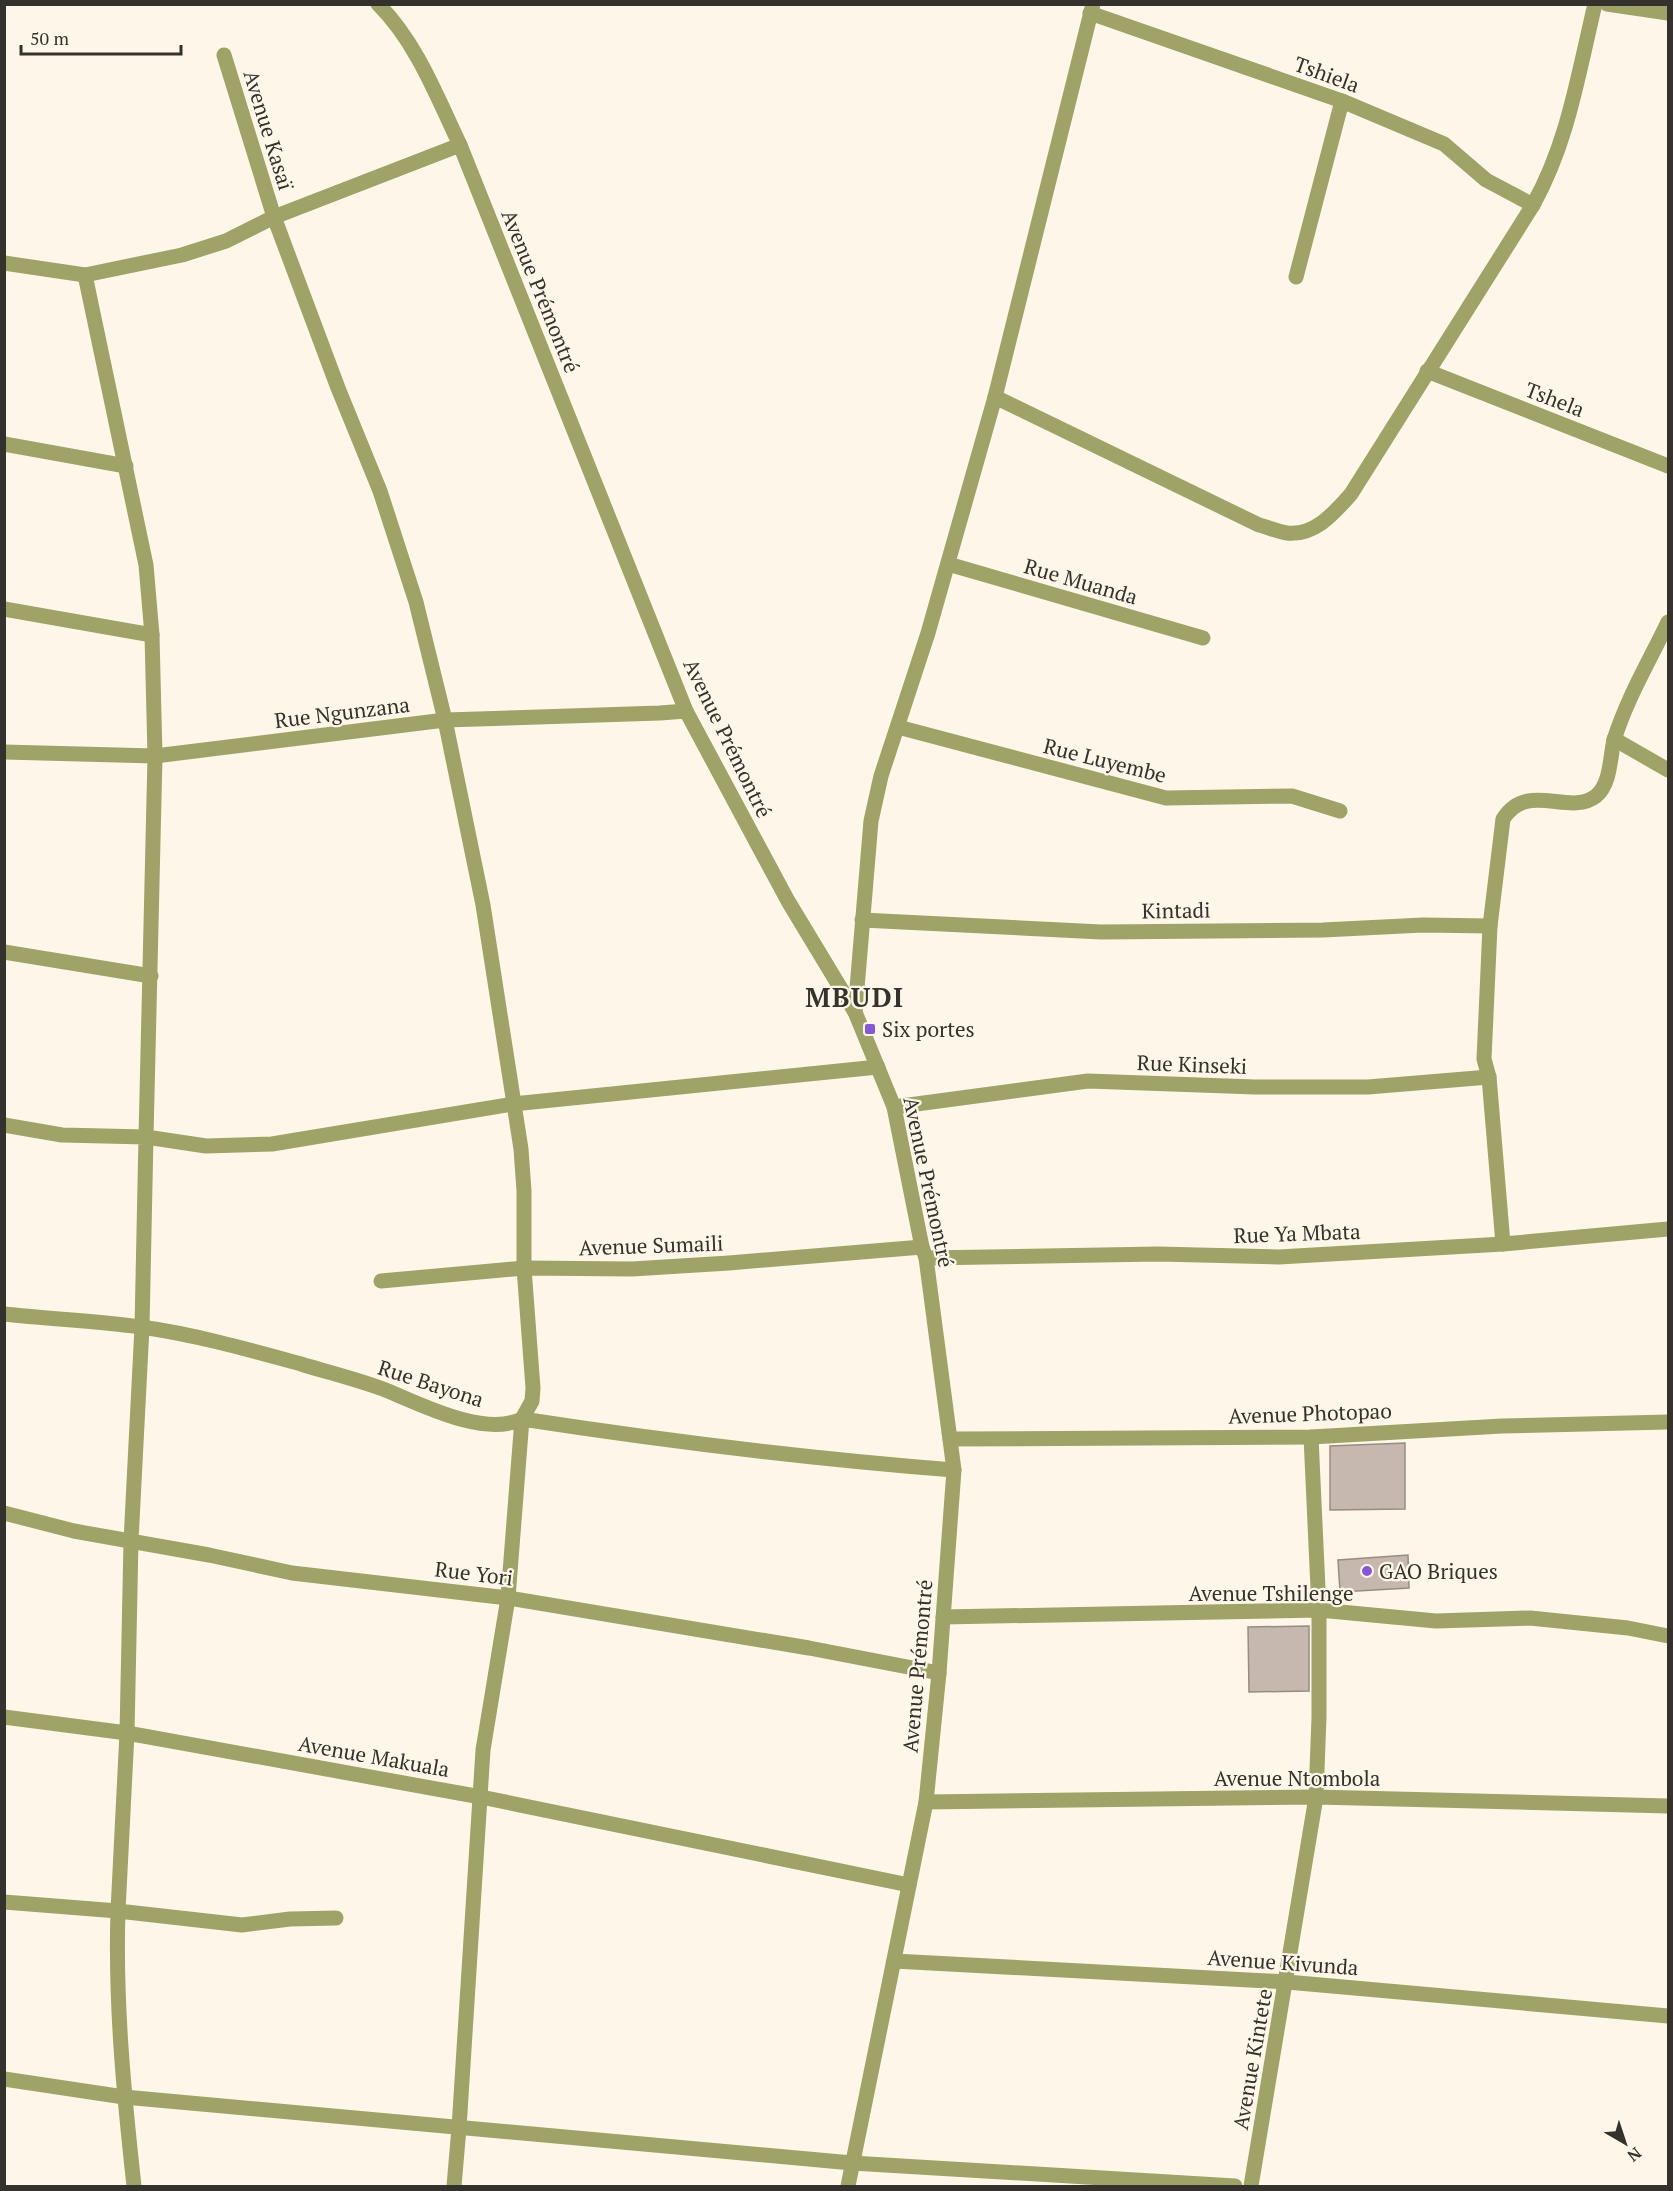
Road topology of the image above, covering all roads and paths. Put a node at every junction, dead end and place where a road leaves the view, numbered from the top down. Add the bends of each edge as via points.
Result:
1 (378, 4) edge
2 (1595, 4) edge
3 (1606, 4) edge
4 (1091, 9) edge
5 (1668, 13) edge
6 (224, 55) dead end
7 (1342, 101) junction
8 (460, 145) junction
9 (1533, 206) junction
10 (274, 217) junction
11 (4, 263) edge
12 (85, 275) junction
13 (1296, 277) dead end
14 (1427, 371) junction
15 (995, 397) junction
16 (4, 444) edge
17 (126, 466) junction
18 (1668, 466) edge
19 (948, 564) junction
20 (4, 609) edge
21 (1668, 622) edge
22 (152, 635) junction
23 (1203, 638) dead end
24 (686, 711) junction
25 (445, 720) junction
26 (898, 727) junction
27 (1614, 739) junction
28 (4, 752) edge
29 (155, 756) junction
30 (1668, 770) edge
31 (1340, 811) dead end
32 (862, 920) junction
33 (1490, 926) junction
34 (4, 952) edge
35 (151, 976) junction
36 (855, 1012) junction
37 (878, 1067) junction
38 (1489, 1077) junction
39 (513, 1104) junction
40 (894, 1107) junction
41 (4, 1125) edge
42 (146, 1137) junction
43 (1668, 1229) edge
44 (1503, 1244) junction
45 (924, 1252) junction
46 (524, 1268) junction
47 (381, 1281) dead end
48 (4, 1314) edge
49 (142, 1328) junction
50 (522, 1419) junction
51 (1668, 1422) edge
52 (1311, 1437) junction
53 (952, 1439) junction
54 (954, 1470) junction
55 (4, 1513) edge
56 (131, 1541) junction
57 (508, 1598) junction
58 (1319, 1610) junction
59 (943, 1617) junction
60 (1668, 1636) edge
61 (939, 1673) junction
62 (4, 1717) edge
63 (127, 1733) junction
64 (481, 1797) junction
65 (1316, 1797) junction
66 (926, 1802) junction
67 (1668, 1806) edge
68 (909, 1885) junction
69 (4, 1902) edge
70 (118, 1911) junction
71 (336, 1918) dead end
72 (894, 1961) junction
73 (1287, 1982) junction
74 (1668, 2016) edge
75 (4, 2079) edge
76 (124, 2097) junction
77 (459, 2128) junction
78 (852, 2163) junction
79 (134, 2187) edge
80 (454, 2187) edge
81 (848, 2187) edge
82 (1235, 2187) edge
83 (1251, 2187) edge

1 - 8 street, Avenue Prémontré via 403,34
2 - 9 street via 1564,138
3 - 5 street
4 - 7 street, Tshiela
4 - 15 street
6 - 10 street, Avenue Kasaï
7 - 9 street, Tshiela via 1444,144 1486,180
7 - 13 street
8 - 10 street
8 - 24 street, Avenue Prémontré
9 - 14 street
10 - 12 street via 182,255
10 - 25 street, Avenue Kasaï via 380,491 416,602
11 - 12 street
12 - 17 street
14 - 15 street via 1351,494 1314,529 1288,533 1259,525
14 - 18 street, Tshela
15 - 19 street
16 - 17 street
17 - 22 street via 147,565
19 - 23 street, Rue Muanda
19 - 26 street
20 - 22 street
21 - 27 street
22 - 29 street
24 - 25 street, Rue Ngunzana
24 - 36 street, Avenue Prémontré via 788,901
25 - 29 street, Rue Ngunzana
25 - 39 street, Avenue Kasaï via 483,906
26 - 31 street, Rue Luyembe via 1166,798 1293,796
26 - 32 street via 871,821
27 - 30 street
27 - 33 street via 1604,788 1597,795 1577,802 1524,801 1511,807 1503,819
28 - 29 street, Rue Ngunzana
29 - 35 street
32 - 33 street, Kintadi via 1101,932
32 - 36 street
33 - 38 street via 1484,1059
34 - 35 street
35 - 42 street
36 - 37 street, Avenue Prémontré
37 - 39 street
37 - 40 street, Avenue Prémontré
38 - 40 street, Rue Kinseki via 1368,1087 1255,1088 1088,1081
38 - 44 street
39 - 42 street via 272,1144 206,1146
39 - 46 street, Avenue Kasaï via 524,1191
40 - 45 street, Avenue Prémontré
41 - 42 street via 62,1135
42 - 49 street
43 - 44 street, Rue Ya Mbata
44 - 45 street, Rue Ya Mbata via 1279,1257
45 - 46 street, Avenue Sumaili via 632,1269
45 - 53 street, Avenue Prémontré
46 - 47 street, Avenue Sumaili
46 - 50 street, Avenue Kasaï via 533,1388 532,1401
48 - 49 street, Rue Bayona
49 - 50 street, Rue Bayona via 251,1350 370,1384 468,1420 501,1426
49 - 56 street
50 - 54 street, Rue Bayona via 849,1462
50 - 57 street, Avenue Kasaï
51 - 52 street, Avenue Photopao
52 - 53 street, Avenue Photopao
52 - 58 street, Avenue Kintete
53 - 54 street, Avenue Prémontré
54 - 59 street, Avenue Prémontré
55 - 56 street, Rue Yori
56 - 57 street, Rue Yori via 292,1573
56 - 63 street
57 - 61 street, Rue Yori via 809,1647
57 - 64 street, Avenue Kasaï via 483,1750
58 - 59 street, Avenue Tshilenge
58 - 60 street, Avenue Tshilenge via 1436,1621 1530,1618
58 - 65 street, Avenue Kintete
59 - 61 street, Avenue Prémontré
61 - 66 street, Avenue Prémontré
62 - 63 street, Avenue Makuala
63 - 64 street, Avenue Makuala
63 - 70 street
64 - 68 street, Avenue Makuala
64 - 77 street, Avenue Kasaï
65 - 66 street, Avenue Ntombola
65 - 67 street, Avenue Ntombola
65 - 73 street, Avenue Kintete
66 - 68 street, Avenue Prémontré
68 - 72 street, Avenue Prémontré
69 - 70 street
70 - 71 street via 242,1925
70 - 76 street
72 - 73 street, Avenue Kivunda
72 - 78 street, Avenue Prémontré
73 - 74 street, Avenue Kivunda
73 - 83 street, Avenue Kintete
75 - 76 street
76 - 77 street
76 - 79 street
77 - 78 street
77 - 80 street, Avenue Kasaï
78 - 81 street, Avenue Prémontré
78 - 82 street

